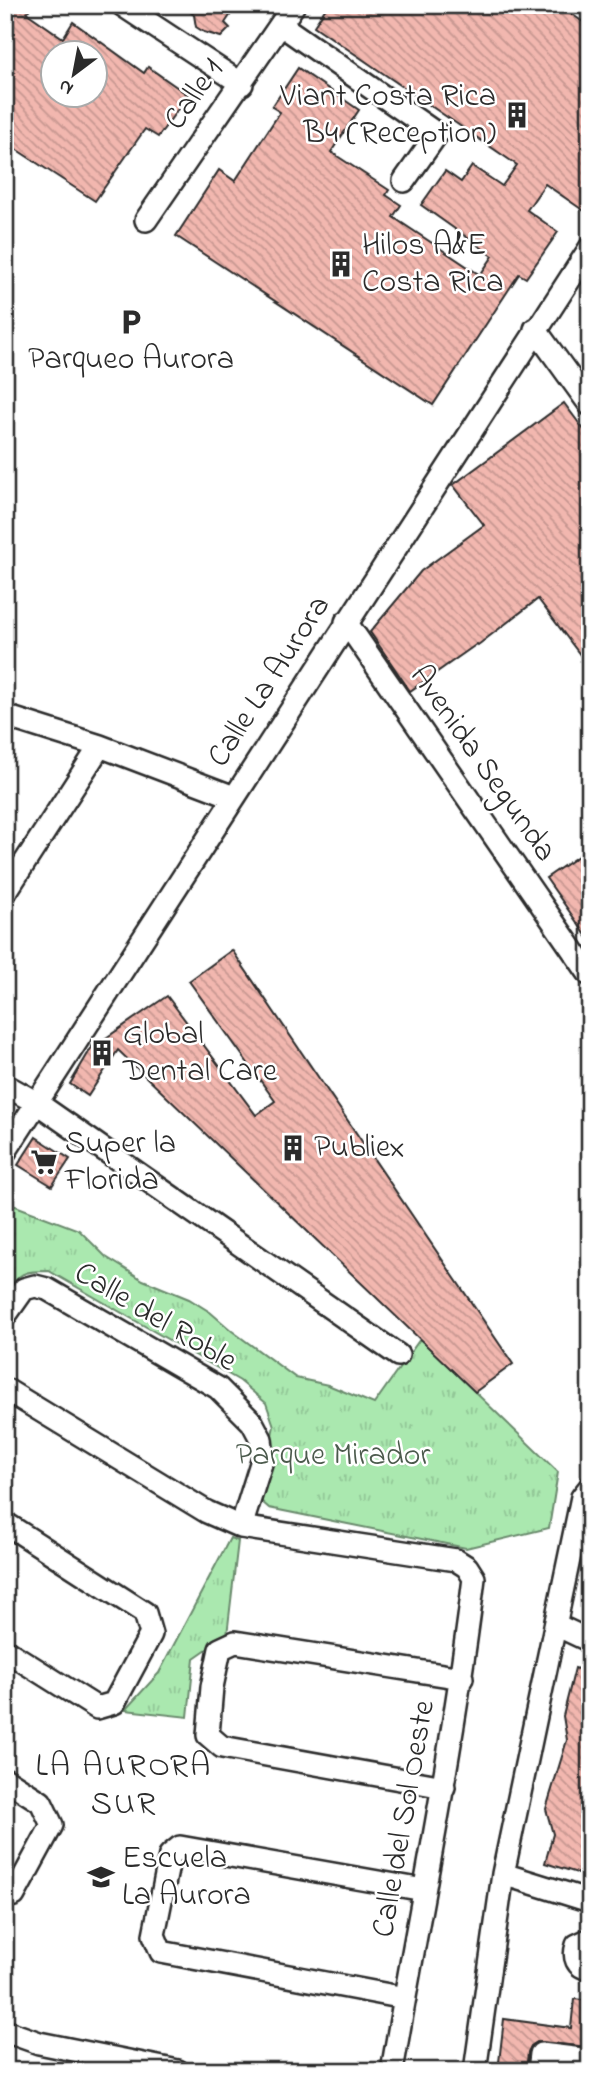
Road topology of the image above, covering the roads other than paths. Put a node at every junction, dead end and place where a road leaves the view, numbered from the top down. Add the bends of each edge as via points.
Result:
1 (122, 5) edge
2 (294, 5) edge
3 (281, 25) junction
4 (242, 83) junction
5 (404, 181) dead end
6 (146, 219) dead end
7 (590, 248) edge
8 (535, 329) junction
9 (590, 405) edge
10 (346, 622) junction
11 (5, 716) edge
12 (100, 746) junction
13 (234, 797) junction
14 (5, 893) edge
15 (590, 975) edge
16 (5, 1085) edge
17 (37, 1102) junction
18 (5, 1152) edge
19 (5, 1316) edge
20 (398, 1355) dead end
21 (5, 1389) edge
22 (590, 1487) edge
23 (5, 1523) edge
24 (242, 1527) junction
25 (556, 1625) junction
26 (590, 1641) edge
27 (5, 1650) edge
28 (462, 1678) junction
29 (5, 1779) edge
30 (444, 1787) junction
31 (502, 1874) junction
32 (424, 1890) junction
33 (5, 1897) edge
34 (590, 1901) edge
35 (590, 1939) edge
36 (590, 1969) edge
37 (405, 1997) junction
38 (5, 2031) edge
39 (590, 2060) edge
40 (134, 2067) edge
41 (178, 2071) edge
42 (393, 2071) edge
43 (475, 2071) edge
44 (539, 2071) edge

1 - 4 street
2 - 3 street, Calle 1
3 - 4 street, Calle 1
3 - 5 street via 437,134
4 - 6 street, Calle 1
7 - 8 street, Calle La Aurora
8 - 9 street
8 - 10 street, Calle La Aurora
10 - 13 street, Calle La Aurora
10 - 15 street, Avenida Segunda
11 - 12 street
12 - 13 street
12 - 14 street
13 - 17 street, Calle La Aurora
16 - 17 street
17 - 18 street, Calle La Aurora
17 - 20 street
19 - 24 street, Calle del Roble via 24,1289 47,1289 218,1388 252,1422 261,1439 263,1457
21 - 24 street via 207,1512
22 - 25 street via 582,1497
23 - 27 street via 145,1614 151,1633 114,1703 97,1708
24 - 28 street, Calle del Sol Oeste via 456,1560 467,1567 474,1578
25 - 26 street
25 - 31 street
28 - 30 street, Calle del Sol Oeste
28 - 30 street via 235,1642 220,1649 212,1687 208,1735 222,1746
29 - 33 street via 41,1802 52,1825 14,1895
30 - 32 street, Calle del Sol Oeste
31 - 34 street
31 - 43 street
32 - 37 street, Calle del Sol Oeste
32 - 37 street via 180,1847 170,1855 154,1935 161,1952
35 - 36 street via 577,1945 575,1952 580,1966
37 - 42 street, Calle del Sol Oeste
38 - 40 street
39 - 44 street via 541,2054
40 - 41 street

